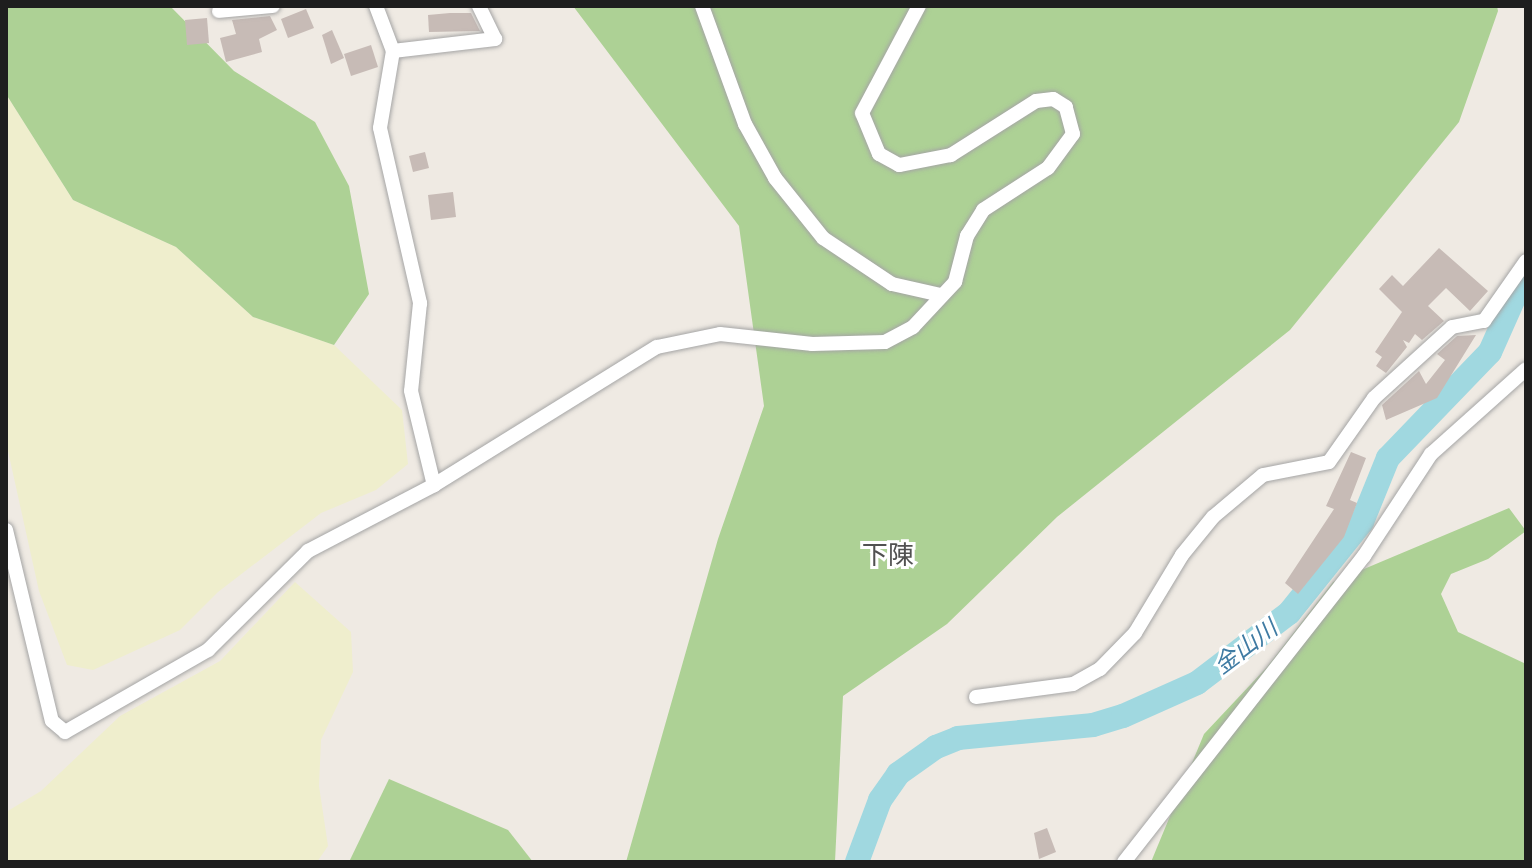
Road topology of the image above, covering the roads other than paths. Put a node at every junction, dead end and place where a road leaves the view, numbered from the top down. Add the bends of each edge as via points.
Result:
1 (273, 6) edge
2 (376, 6) edge
3 (479, 6) edge
4 (702, 6) edge
5 (919, 6) edge
6 (219, 11) dead end
7 (393, 51) junction
8 (1526, 261) edge
9 (941, 295) junction
10 (1526, 369) edge
11 (434, 485) junction
12 (6, 530) edge
13 (976, 697) dead end
14 (1124, 862) edge

1 - 6 street
2 - 7 street
3 - 7 street via 495,39
4 - 9 street via 745,124 775,178 823,238 892,284
5 - 9 street via 862,113 879,154 899,165 951,155 1036,101 1053,99 1066,107 1073,134 1048,168 983,210 967,236 955,282
7 - 11 street via 380,128 416,267 420,303 411,391
8 - 13 street via 1484,321 1452,327 1374,398 1329,462 1263,475 1213,517 1182,555 1135,633 1100,669 1073,684
9 - 11 street via 913,327 885,342 812,344 720,334 657,347
10 - 14 street via 1431,454 1364,556
11 - 12 street via 308,551 208,650 65,732 52,721

